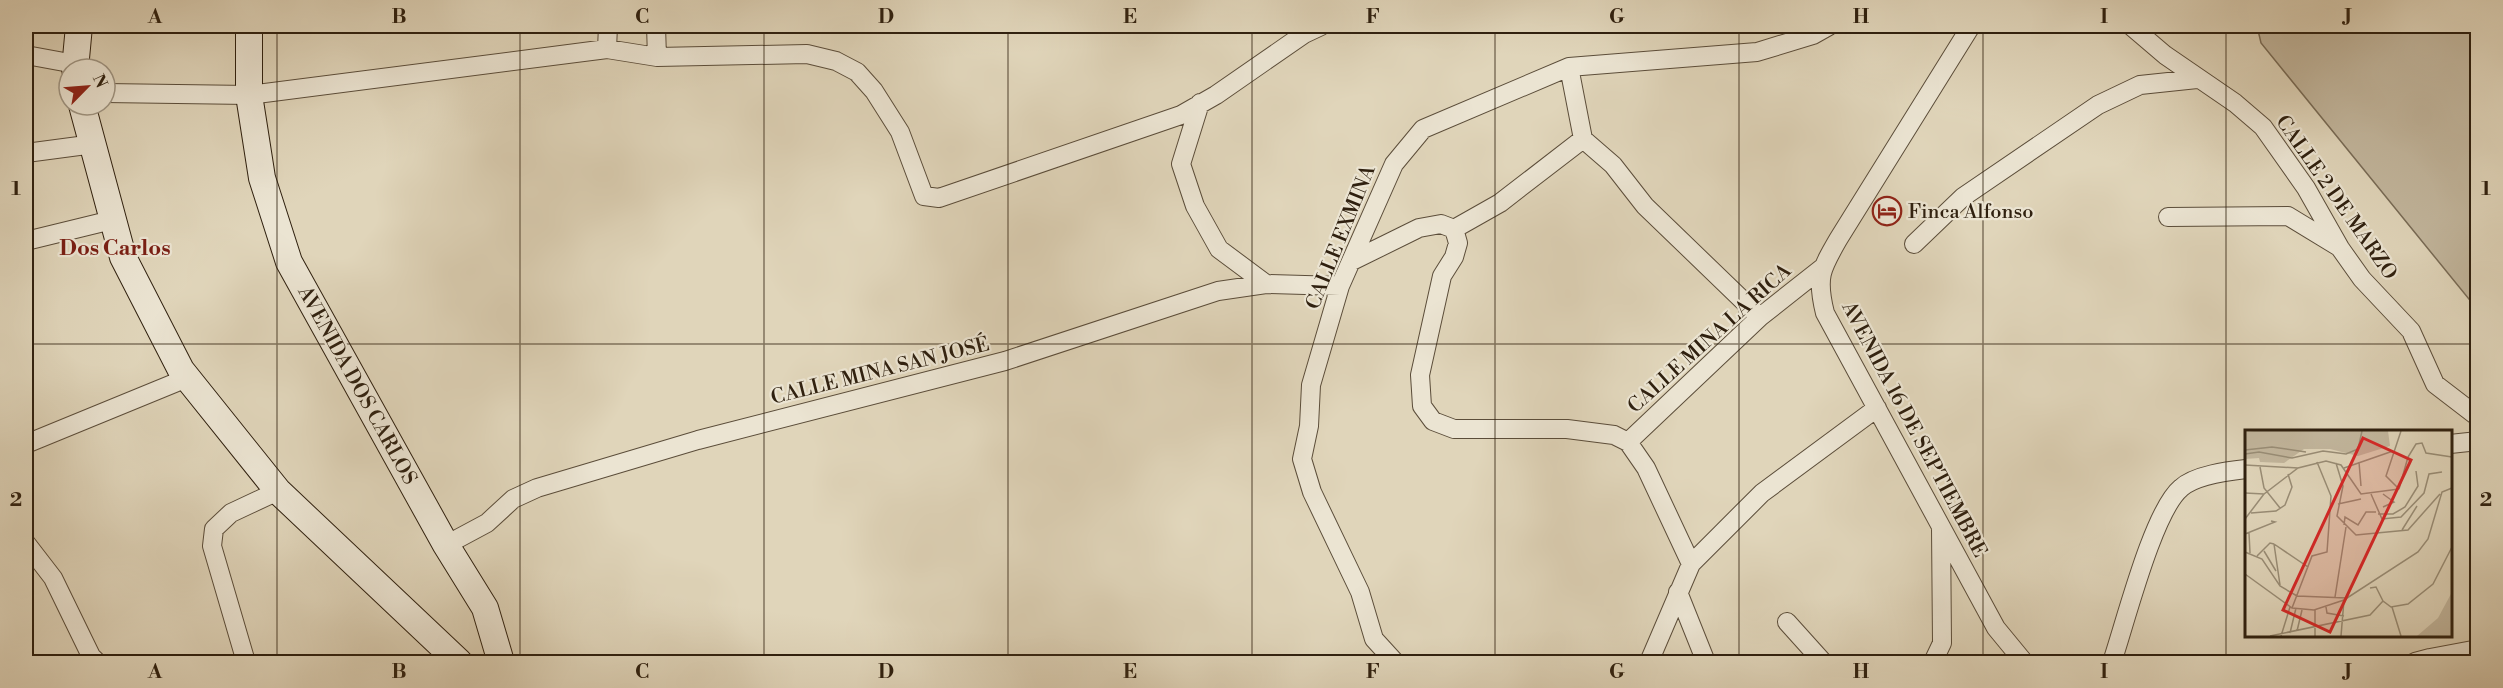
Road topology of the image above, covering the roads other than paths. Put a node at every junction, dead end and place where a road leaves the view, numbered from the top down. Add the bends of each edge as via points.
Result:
1 (79, 26) edge
2 (249, 26) edge
3 (608, 26) edge
4 (656, 26) edge
5 (1321, 26) edge
6 (1829, 26) edge
7 (1971, 26) edge
8 (2131, 26) edge
9 (607, 50) junction
10 (26, 55) edge
11 (76, 57) edge
12 (657, 57) junction
13 (57, 62) edge
14 (1569, 67) junction
15 (2197, 79) junction
16 (117, 93) edge
17 (249, 95) junction
18 (1200, 103) junction
19 (86, 117) edge
20 (1582, 139) junction
21 (94, 144) junction
22 (26, 153) edge
23 (2168, 217) dead end
24 (112, 220) junction
25 (1454, 229) junction
26 (26, 241) edge
27 (1914, 244) dead end
28 (2340, 248) junction
29 (1352, 261) junction
30 (1822, 268) junction
31 (1266, 284) junction
32 (1340, 286) junction
33 (1760, 317) junction
34 (187, 378) junction
35 (1877, 408) junction
36 (2478, 417) edge
37 (2478, 441) edge
38 (1628, 442) junction
39 (26, 444) edge
40 (2452, 444) edge
41 (2245, 469) edge
42 (278, 491) junction
43 (1941, 526) junction
44 (26, 543) edge
45 (446, 545) junction
46 (1691, 564) junction
47 (1678, 592) junction
48 (1787, 622) dead end
49 (2478, 649) edge
50 (97, 663) edge
51 (246, 663) edge
52 (459, 663) edge
53 (501, 663) edge
54 (1395, 663) edge
55 (1649, 663) edge
56 (1706, 663) edge
57 (1823, 663) edge
58 (1933, 663) edge
59 (2024, 663) edge
60 (2112, 663) edge
61 (2415, 663) edge

1 - 11 street
2 - 17 street, AVENIDA DOS CARLOS
3 - 9 street
4 - 12 street
5 - 18 street
6 - 14 street, CALLE EXMINA via 1813,35 1757,52
7 - 30 street
8 - 15 street, CALLE 2 DE MARZO
9 - 12 street
9 - 17 street
10 - 13 street
12 - 18 street via 807,54 836,61 857,72 874,91 900,132 924,196 939,198 1181,115
14 - 20 street
14 - 29 street, CALLE EXMINA via 1423,129 1394,164
15 - 27 street via 2140,85 2098,105 1963,197
15 - 28 street, CALLE 2 DE MARZO via 2264,127 2306,188
16 - 17 street
17 - 45 street, AVENIDA DOS CARLOS via 262,178 289,262
18 - 31 street via 1181,164 1195,206 1219,249
19 - 21 street
20 - 25 street via 1500,203
20 - 33 street
21 - 22 street
21 - 24 street
23 - 28 street via 2288,216
24 - 26 street
24 - 34 street via 123,257
25 - 29 street via 1441,224 1419,228
25 - 38 street via 1458,243 1442,276 1420,375 1422,406 1433,422 1454,429 1567,429 1614,435
28 - 36 street, CALLE 2 DE MARZO via 2362,279 2411,331 2435,384
29 - 32 street, CALLE EXMINA
30 - 33 street, CALLE MINA LA RICA
30 - 35 street, AVENIDA 16 DE SEPTIEMBRE via 1820,292 1825,313
31 - 32 street, CALLE MINA SAN JOSÉ
31 - 45 street, CALLE MINA SAN JOSÉ via 1218,291 1005,361 698,440 537,488 513,499 487,523
32 - 54 street, CALLE EXMINA via 1311,385 1302,459 1311,492 1360,592 1374,639
33 - 38 street, CALLE MINA LA RICA
34 - 39 street
34 - 42 street
35 - 43 street, AVENIDA 16 DE SEPTIEMBRE
35 - 46 street via 1762,493
37 - 40 street
38 - 46 street via 1646,468
41 - 60 street via 2216,472 2181,487 2159,520
42 - 51 street via 231,513 214,529 212,546
42 - 52 street
43 - 58 street via 1942,643
43 - 59 street, AVENIDA 16 DE SEPTIEMBRE via 1996,628
44 - 50 street via 53,578
45 - 53 street, AVENIDA DOS CARLOS via 485,608
46 - 47 street
47 - 55 street
47 - 56 street
48 - 57 street
49 - 61 street

